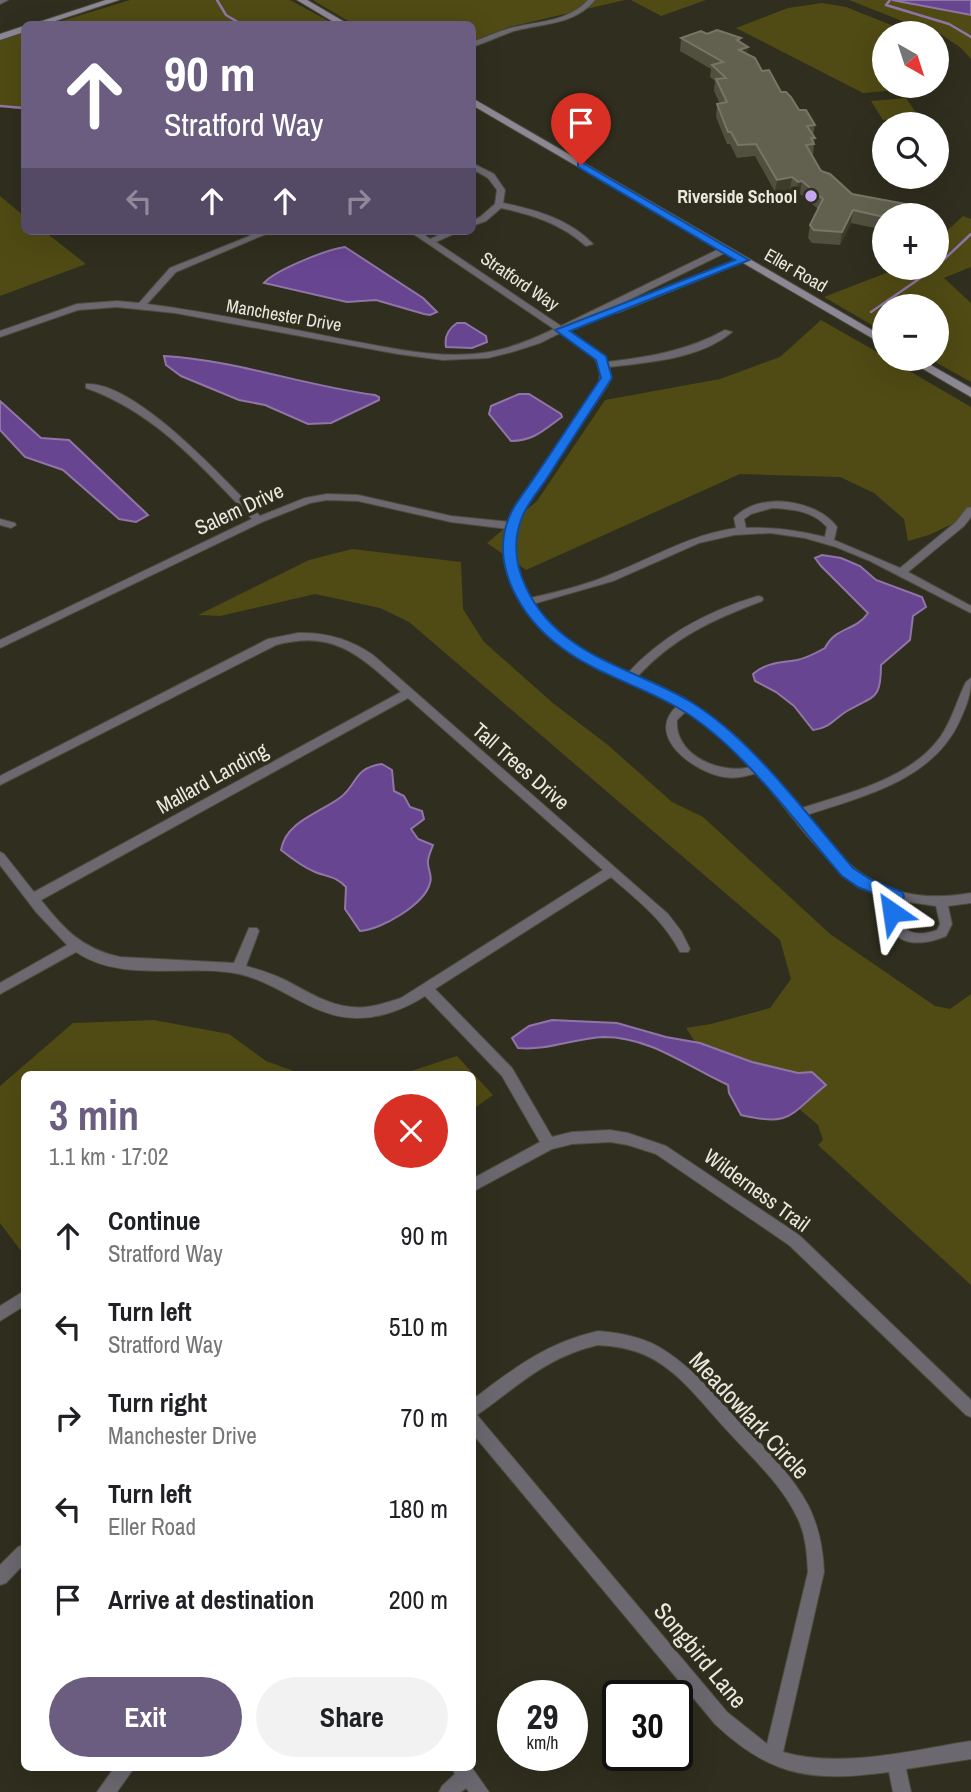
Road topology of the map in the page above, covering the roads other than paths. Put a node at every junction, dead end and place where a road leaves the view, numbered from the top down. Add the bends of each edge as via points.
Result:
1 (115, 0) edge
2 (301, 0) edge
3 (592, 0) edge
4 (48, 21) edge
5 (337, 21) edge
6 (21, 30) edge
7 (0, 37) edge
8 (476, 43) edge
9 (476, 103) edge
10 (476, 169) edge
11 (499, 205) junction
12 (476, 222) edge
13 (259, 235) edge
14 (418, 235) edge
15 (446, 235) edge
16 (429, 242) junction
17 (589, 244) dead end
18 (726, 250) junction
19 (744, 260) junction
20 (141, 306) junction
21 (561, 330) junction
22 (729, 332) dead end
23 (0, 334) edge
24 (872, 335) edge
25 (605, 365) junction
26 (933, 371) edge
27 (89, 386) dead end
28 (971, 393) edge
29 (971, 510) edge
30 (258, 520) junction
31 (513, 526) junction
32 (742, 532) junction
33 (829, 540) junction
34 (900, 573) junction
35 (758, 599) dead end
36 (527, 602) junction
37 (971, 610) edge
38 (0, 644) edge
39 (629, 678) junction
40 (971, 682) edge
41 (408, 692) junction
42 (685, 705) junction
43 (758, 768) junction
44 (0, 782) edge
45 (796, 814) junction
46 (0, 857) edge
47 (611, 871) junction
48 (897, 896) junction
49 (34, 898) junction
50 (971, 898) edge
51 (941, 902) junction
52 (253, 931) dead end
53 (75, 946) junction
54 (684, 949) dead end
55 (238, 969) junction
56 (0, 989) edge
57 (427, 989) junction
58 (549, 1144) junction
59 (476, 1184) edge
60 (21, 1300) edge
61 (0, 1314) edge
62 (476, 1407) edge
63 (971, 1410) edge
64 (476, 1426) edge
65 (21, 1556) edge
66 (0, 1577) edge
67 (971, 1750) edge
68 (773, 1756) junction
69 (895, 1761) junction
70 (123, 1771) edge
71 (464, 1771) edge
72 (106, 1792) edge
73 (447, 1792) edge
74 (480, 1792) edge
75 (902, 1792) edge

1 - 4 street
2 - 5 street
3 - 8 street via 573,15
6 - 7 street
9 - 18 street, Eller Road
10 - 11 street via 496,182 501,190
11 - 12 street
11 - 17 street via 551,217
13 - 20 street via 173,270
14 - 16 street, Stratford Way
15 - 16 street
16 - 21 street, Stratford Way
18 - 19 street, Eller Road
18 - 21 street, Manchester Drive
19 - 21 street, Manchester Drive
19 - 24 street, Eller Road
20 - 21 street, Manchester Drive via 440,358 503,353
20 - 23 street, Manchester Drive via 77,307
21 - 25 street, Stratford Way
22 - 25 street via 680,355
25 - 31 street via 607,378 526,498
26 - 28 street
27 - 30 street via 115,395 185,444
29 - 34 street
30 - 31 street, Salem Drive via 300,502 344,496 451,519
30 - 38 street, Salem Drive
31 - 36 street via 510,560
32 - 33 street via 793,532
32 - 33 street via 739,518 745,512 761,506 787,506 825,517 832,527
32 - 36 street via 697,540 609,579
33 - 34 street
34 - 37 street
35 - 39 street via 684,628
36 - 39 street via 539,621 567,645
39 - 42 street
40 - 45 street via 943,741 925,761 896,777
41 - 44 street, Tall Trees Drive via 358,649 332,638 288,638 257,649
41 - 47 street, Tall Trees Drive
41 - 49 street, Mallard Landing
42 - 43 street via 731,738
42 - 43 street via 671,725 688,754 728,775
43 - 45 street
45 - 48 street via 847,872
46 - 49 street
47 - 54 street, Tall Trees Drive via 664,917
47 - 57 street
48 - 51 street
48 - 51 street via 892,912 895,925 919,939 942,933 946,924
49 - 53 street
50 - 51 street
52 - 55 street
53 - 55 street via 119,961
53 - 56 street
55 - 57 street via 344,1012 388,1009
57 - 58 street via 506,1072
58 - 59 street, Wilderness Trail
58 - 63 street, Wilderness Trail via 610,1136 676,1158 794,1240
60 - 61 street
62 - 68 street, Meadowlark Circle via 556,1348 589,1339 631,1344 664,1357 683,1372 789,1487 810,1524 817,1556
64 - 68 street, Songbird Lane via 722,1718 752,1745
65 - 66 street
67 - 69 street, Songbird Lane
68 - 69 street, Songbird Lane via 816,1768
69 - 75 street
70 - 72 street
71 - 73 street
71 - 74 street

